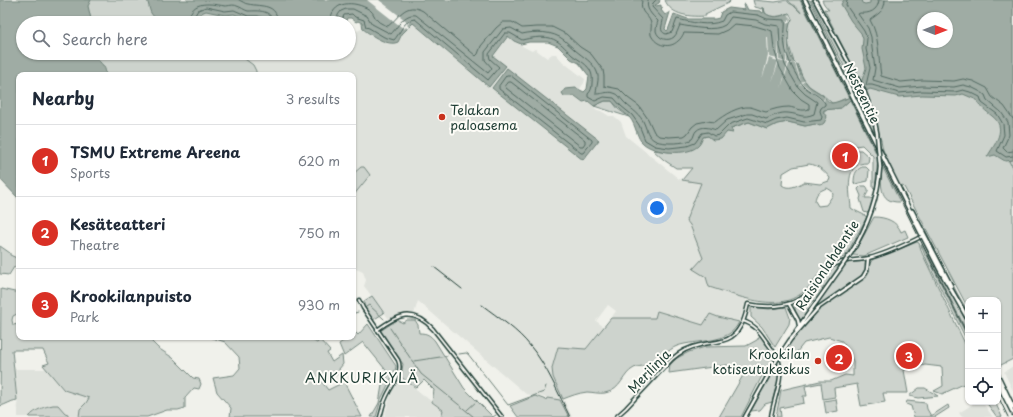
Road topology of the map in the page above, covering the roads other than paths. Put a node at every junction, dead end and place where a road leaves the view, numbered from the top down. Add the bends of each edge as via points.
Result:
1 (805, 0) edge
2 (815, 0) edge
3 (924, 235) junction
4 (868, 258) junction
5 (359, 300) dead end
6 (789, 304) junction
7 (963, 311) junction
8 (965, 314) edge
9 (965, 316) edge
10 (743, 321) junction
11 (799, 326) junction
12 (377, 330) junction
13 (790, 340) junction
14 (1001, 382) edge
15 (1001, 389) edge
16 (1013, 407) edge
17 (1013, 413) edge
18 (620, 416) edge
19 (380, 417) edge
20 (502, 417) edge
21 (616, 417) edge
22 (745, 417) edge
23 (771, 417) edge

1 - 3 main road, Nesteentie
2 - 11 main road, Raisionlahdentie, bridge via 868,101 877,133 880,167 877,192 865,228 851,253
3 - 4 street
3 - 7 main road, Nesteentie
4 - 6 street via 840,262 831,266 810,292
4 - 13 main road via 867,270 862,277 818,308
5 - 12 street
6 - 10 street, Merilinja via 769,307 748,304
6 - 11 main road
7 - 8 main road, Nesteentie
7 - 9 main road, Nesteentie
10 - 18 street, Merilinja via 737,332 727,340 695,346 676,356
10 - 23 street via 757,328 779,361 780,377
11 - 13 main road, Raisionlahdentie
12 - 19 street via 400,366
12 - 20 street via 390,320 403,315 415,316 425,321
13 - 22 main road, Raisionlahdentie, bridge
14 - 16 main road
15 - 17 main road
18 - 21 street, Merilinja

